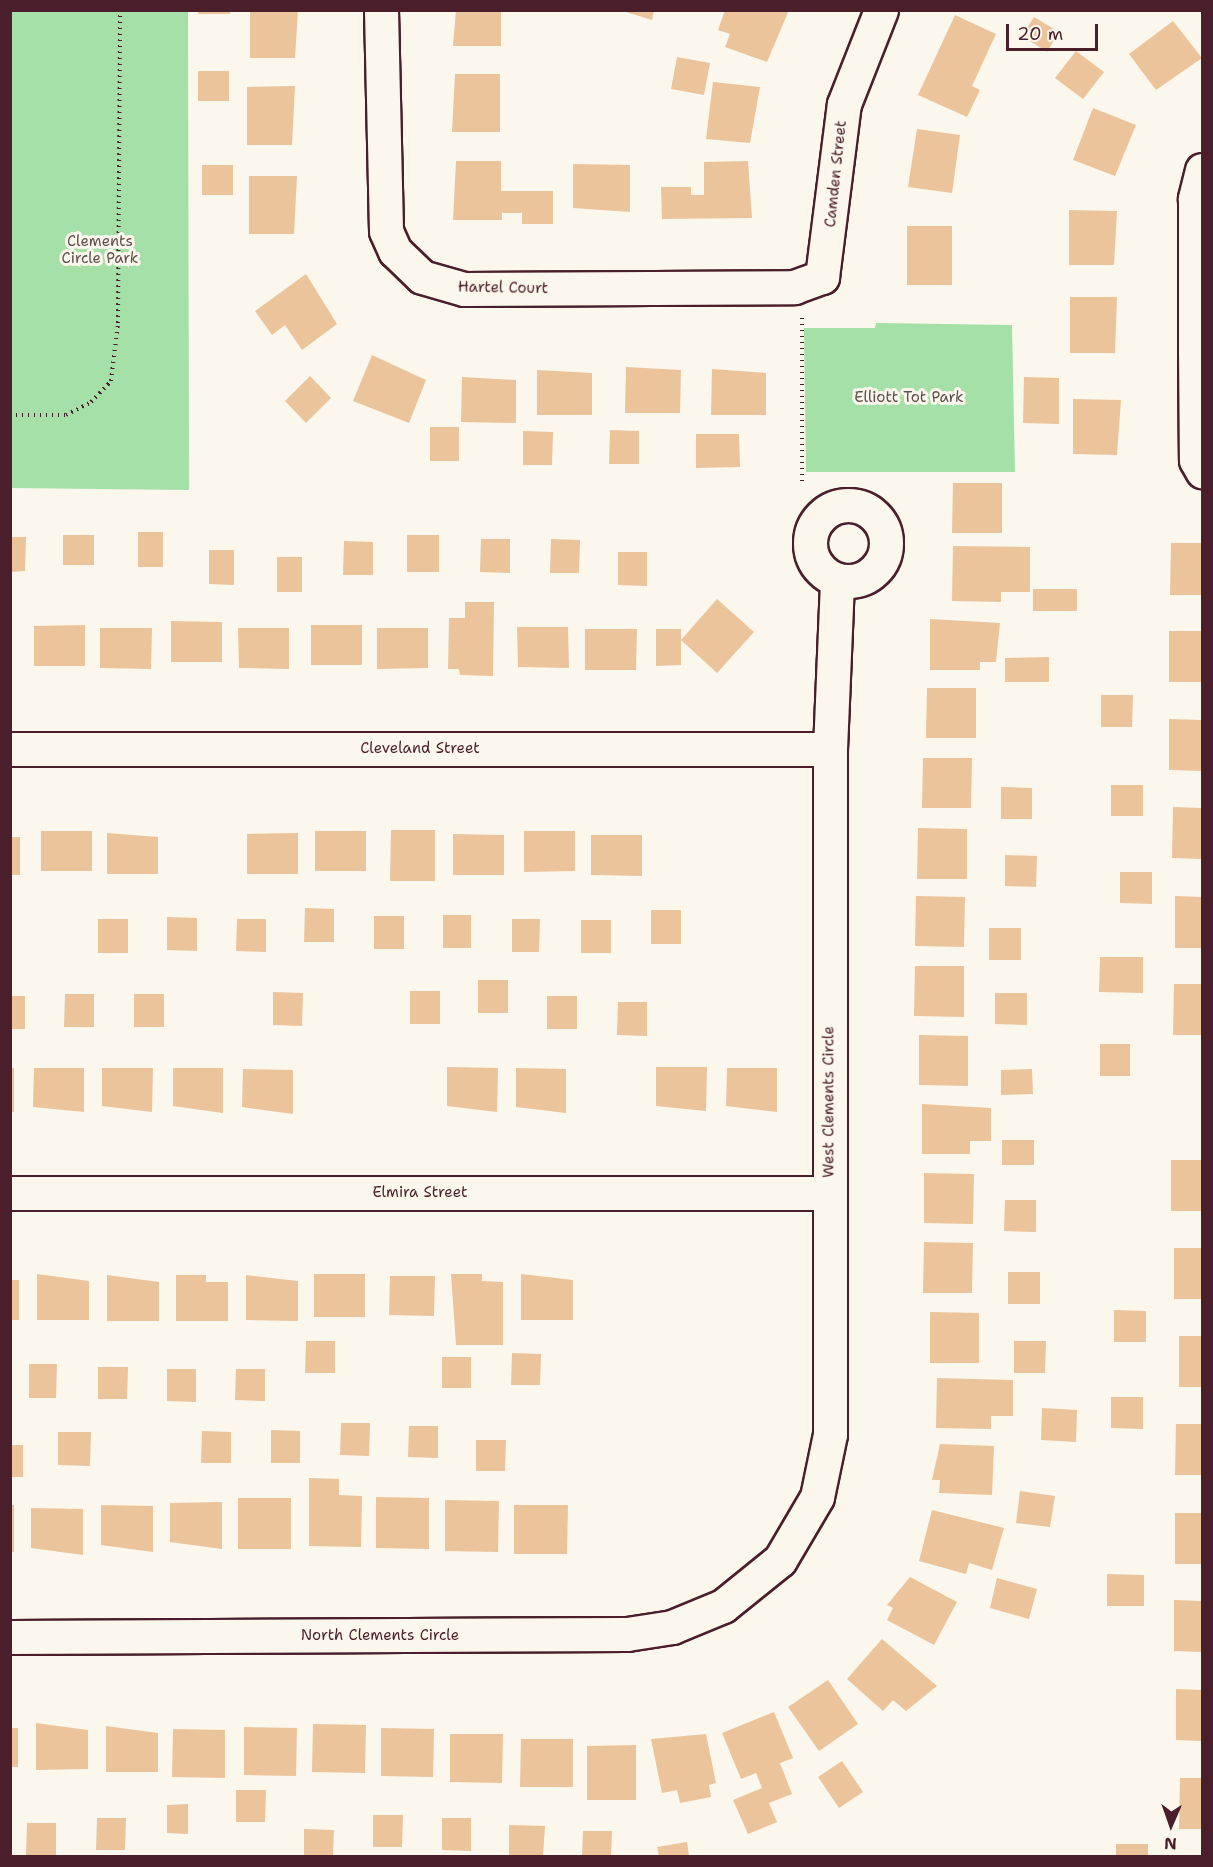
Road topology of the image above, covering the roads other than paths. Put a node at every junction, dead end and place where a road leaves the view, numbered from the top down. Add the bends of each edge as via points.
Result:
1 (381, 10) edge
2 (880, 10) edge
3 (1203, 170) edge
4 (798, 300) joint
5 (1203, 471) edge
6 (837, 580) dead end
7 (10, 749) edge
8 (830, 749) junction
9 (10, 1193) edge
10 (829, 1193) junction
11 (740, 1594) joint
12 (10, 1637) edge

1 - 4 street, Hartel Court via 383,210 395,251 422,277 464,289
2 - 4 street, Camden Street via 844,104 828,261 822,277
3 - 5 street via 1195,199 1194,351 1196,460
6 - 8 street, West Clements Circle
7 - 8 street, Cleveland Street
8 - 10 street, West Clements Circle
9 - 10 street, Elmira Street
10 - 11 street, West Clements Circle via 827,1461 796,1538
11 - 12 street, North Clements Circle via 690,1621 627,1634

